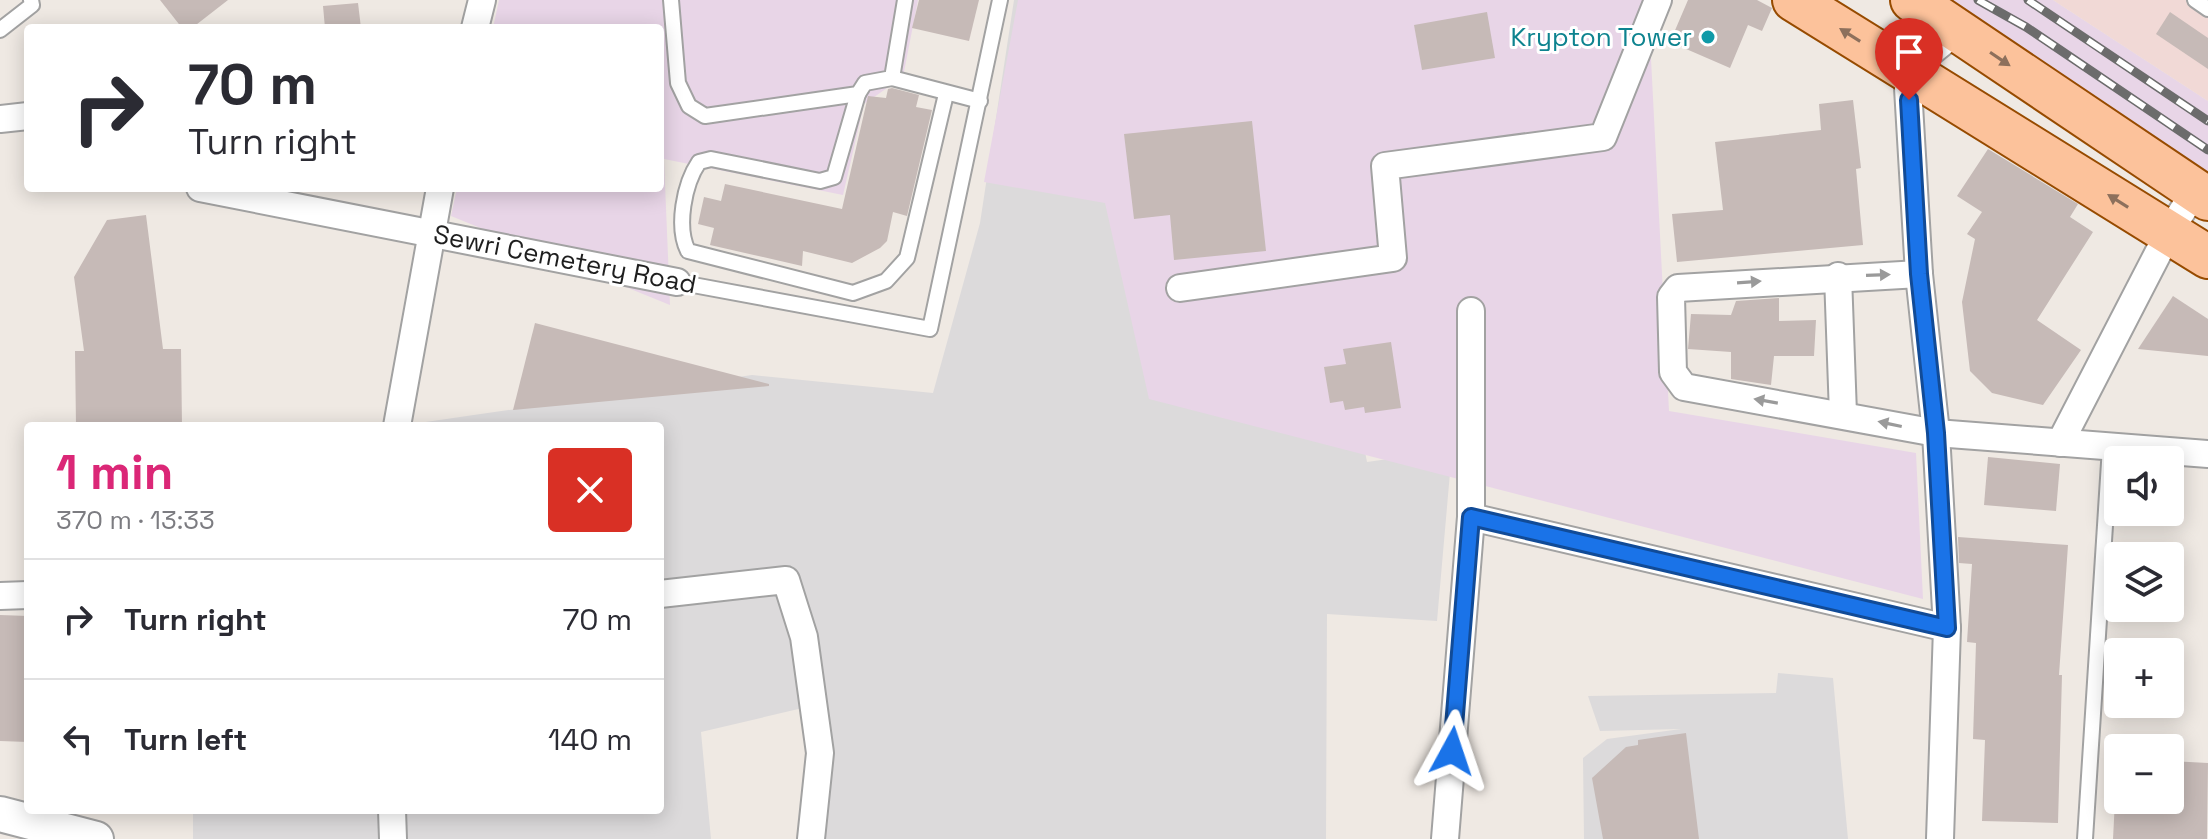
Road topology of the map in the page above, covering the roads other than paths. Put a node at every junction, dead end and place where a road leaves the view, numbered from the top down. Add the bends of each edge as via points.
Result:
1 (31, 0) edge
2 (482, 0) edge
3 (671, 0) edge
4 (905, 0) edge
5 (1000, 0) edge
6 (1658, 0) edge
7 (1794, 0) edge
8 (1912, 0) edge
9 (2195, 0) edge
10 (2208, 9) edge
11 (476, 24) edge
12 (0, 30) edge
13 (1958, 30) junction
14 (1907, 71) junction
15 (892, 78) junction
16 (858, 94) junction
17 (946, 94) junction
18 (980, 101) junction
19 (24, 116) edge
20 (0, 119) edge
21 (220, 192) edge
22 (439, 192) edge
23 (2202, 195) edge
24 (2169, 232) junction
25 (430, 233) junction
26 (702, 256) junction
27 (2208, 257) edge
28 (1919, 274) junction
29 (1838, 276) junction
30 (687, 284) junction
31 (1180, 288) dead end
32 (1471, 311) dead end
33 (1843, 414) junction
34 (398, 422) edge
35 (1936, 433) junction
36 (2060, 443) junction
37 (2104, 447) edge
38 (2184, 452) edge
39 (2208, 454) edge
40 (1471, 517) junction
41 (2105, 526) edge
42 (664, 594) edge
43 (24, 595) edge
44 (0, 596) edge
45 (1947, 628) junction
46 (0, 814) edge
47 (392, 814) edge
48 (96, 839) edge
49 (393, 839) edge
50 (811, 839) edge
51 (1445, 839) edge
52 (1940, 839) edge
53 (2085, 839) edge

1 - 12 lane via 32,5
2 - 11 street
3 - 16 lane via 678,83 689,106 705,116
4 - 15 lane
5 - 18 lane
6 - 31 street via 1603,137 1385,166 1393,258
14 -> 7 main road
8 - 13 main road
9 - 10 lane
13 - 14 street
13 -> 23 main road
24 -> 14 main road
14 - 28 street
15 - 16 lane via 865,83
15 - 17 lane
16 - 26 lane via 834,177 820,181 711,159 699,162 692,172 681,228 688,251
17 - 18 lane
17 - 26 lane via 907,258 886,281 853,293
18 - 30 lane, Sewri Cemetery Road via 930,329
19 - 20 street
21 - 25 street, Sewri Cemetery Road
22 - 25 street
23 - 24 street
24 - 27 main road
24 - 36 street
25 - 30 street, Sewri Cemetery Road
25 - 34 street
26 - 30 lane
29 -> 28 street
28 - 35 street
29 - 33 street
33 -> 29 street via 1684,387 1673,372 1671,297 1678,288
32 - 40 street
35 -> 33 street
35 - 36 street
35 - 45 street
36 - 37 street
38 - 39 street
40 - 45 street
40 - 51 street
41 - 53 lane
42 - 50 street via 786,580 804,637 820,753
43 - 44 street
45 - 52 street
46 - 48 street
47 - 49 street

